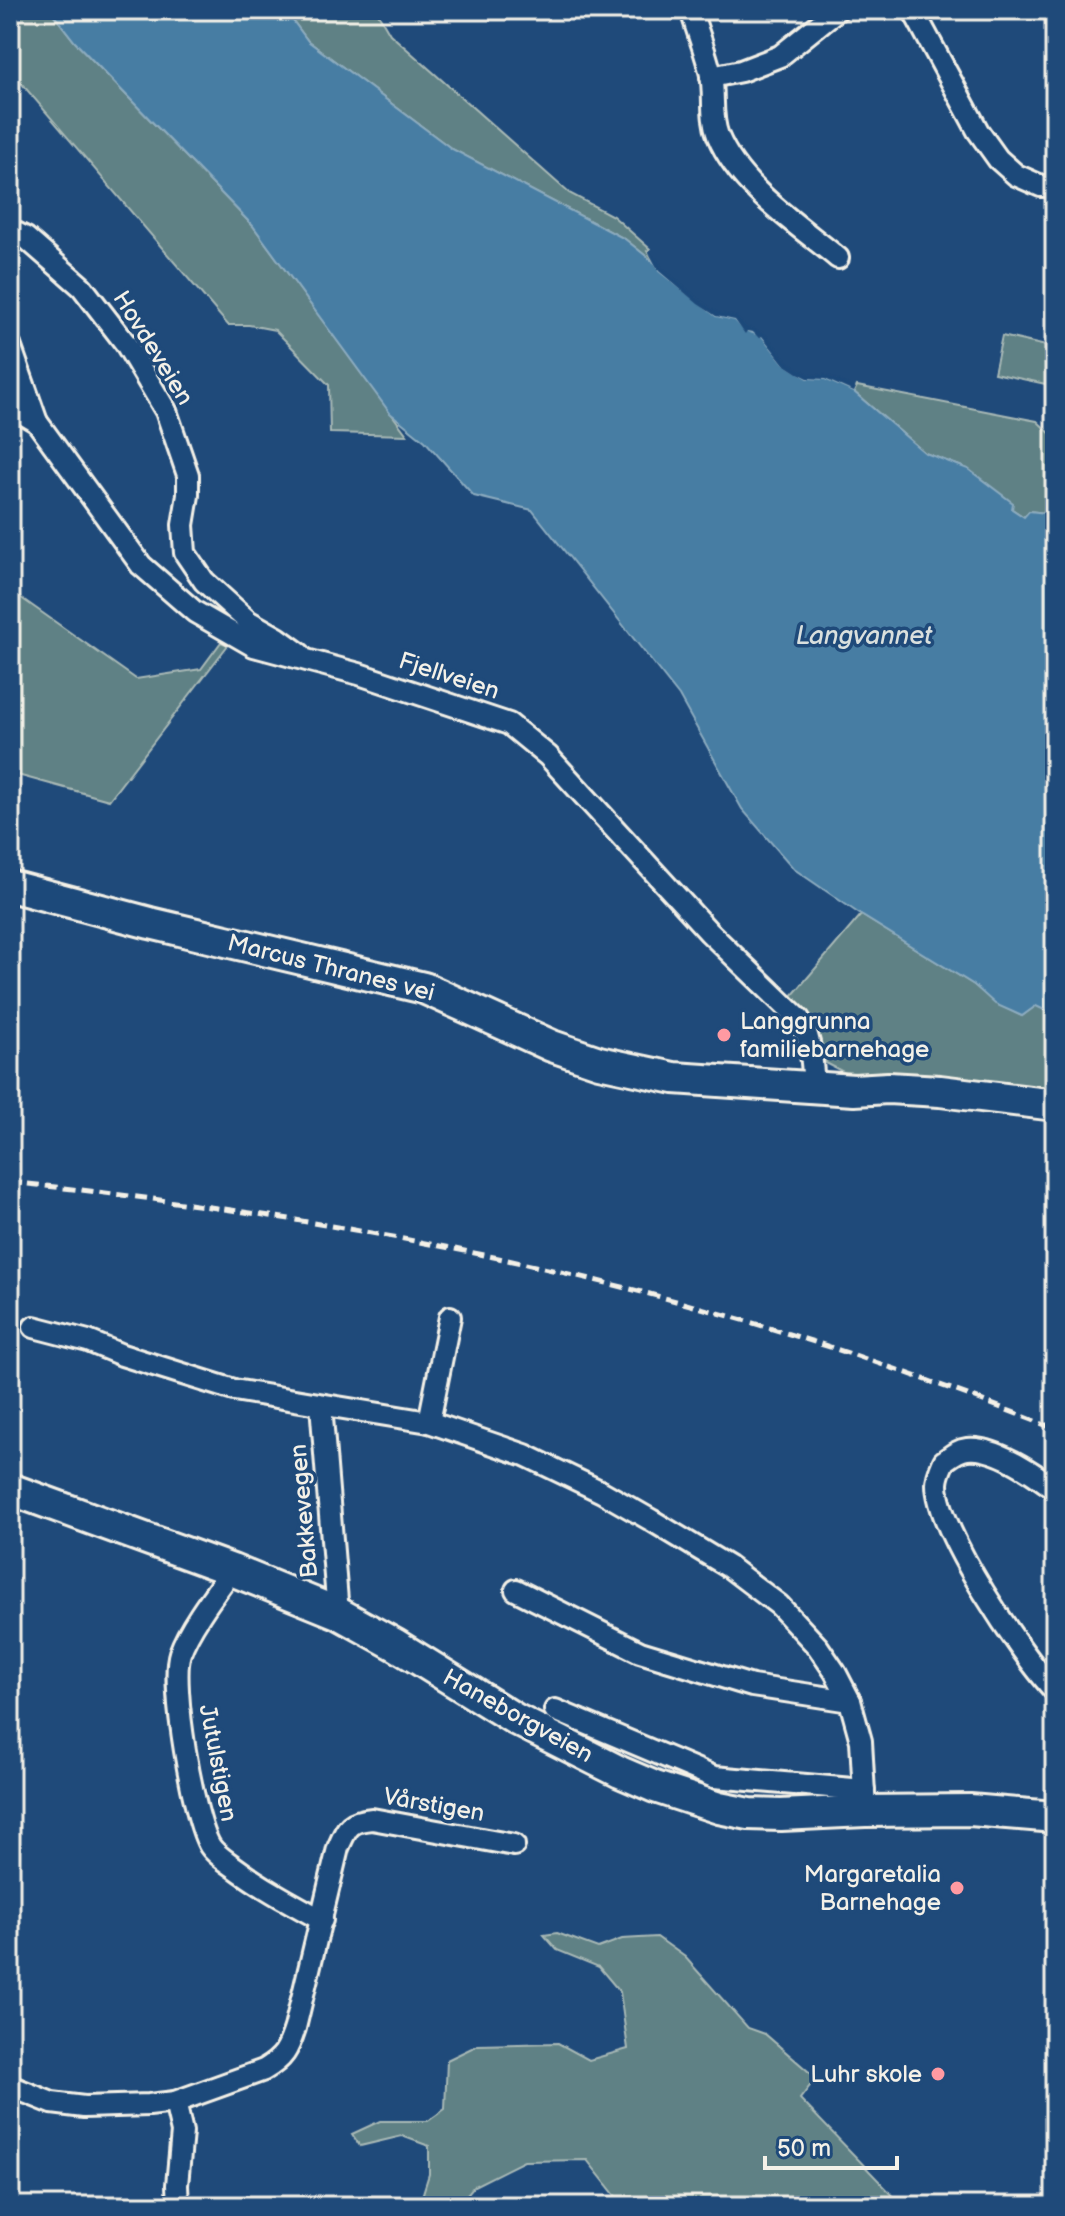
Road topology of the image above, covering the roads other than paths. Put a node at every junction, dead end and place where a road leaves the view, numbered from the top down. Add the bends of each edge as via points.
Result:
1 (691, 10) edge
2 (837, 10) edge
3 (913, 10) edge
4 (711, 77) junction
5 (1055, 186) edge
6 (10, 230) edge
7 (838, 258) dead end
8 (10, 345) edge
9 (12, 407) edge
10 (37, 422) junction
11 (310, 661) junction
12 (10, 886) edge
13 (816, 1083) junction
14 (1055, 1105) edge
15 (450, 1317) dead end
16 (34, 1327) dead end
17 (321, 1405) junction
18 (429, 1422) junction
19 (10, 1489) edge
20 (1055, 1489) edge
21 (232, 1570) junction
22 (516, 1590) dead end
23 (338, 1613) junction
24 (1055, 1691) edge
25 (850, 1701) junction
26 (555, 1710) dead end
27 (865, 1800) junction
28 (1055, 1817) edge
29 (514, 1845) dead end
30 (322, 1920) junction
31 (10, 2086) edge
32 (175, 2102) junction
33 (178, 2206) edge

1 - 4 street
2 - 4 street via 780,56
3 - 5 street via 998,159 1016,175
4 - 7 street via 713,117 726,152 764,196
6 - 11 street, Hovdeveien via 82,287 126,344 166,411 188,475 185,553 204,581 248,621
8 - 10 street
9 - 10 street, Fjellveien
10 - 11 street, Fjellveien via 141,565 195,612 254,646
11 - 13 street, Fjellveien via 509,724 548,756 709,932 799,1019 808,1032
12 - 13 street, Marcus Thranes vei via 424,988 599,1062 645,1071 784,1070
13 - 14 street, Marcus Thranes vei via 855,1080
15 - 18 street
16 - 17 street via 234,1390
17 - 18 street
17 - 23 street, Bakkevegen
18 - 25 street via 576,1479 729,1567 779,1605 818,1647
19 - 21 street, Haneborgveien
20 - 24 street via 1022,1466 982,1450 966,1449 944,1461 936,1481 942,1510 976,1578
21 - 23 street, Haneborgveien
21 - 30 street, Jutulstigen via 179,1655 176,1680 195,1800 210,1847 259,1886
22 - 25 street via 640,1652 752,1686
23 - 27 street, Haneborgveien via 515,1719 655,1787 749,1814 781,1815
25 - 27 street via 861,1741
26 - 27 street via 714,1777
27 - 28 street, Haneborgveien
29 - 30 street, Vårstigen via 372,1819 358,1821 346,1830 338,1848
30 - 32 street via 287,2051 264,2070
31 - 32 street via 52,2103 84,2107
32 - 33 street via 182,2132

